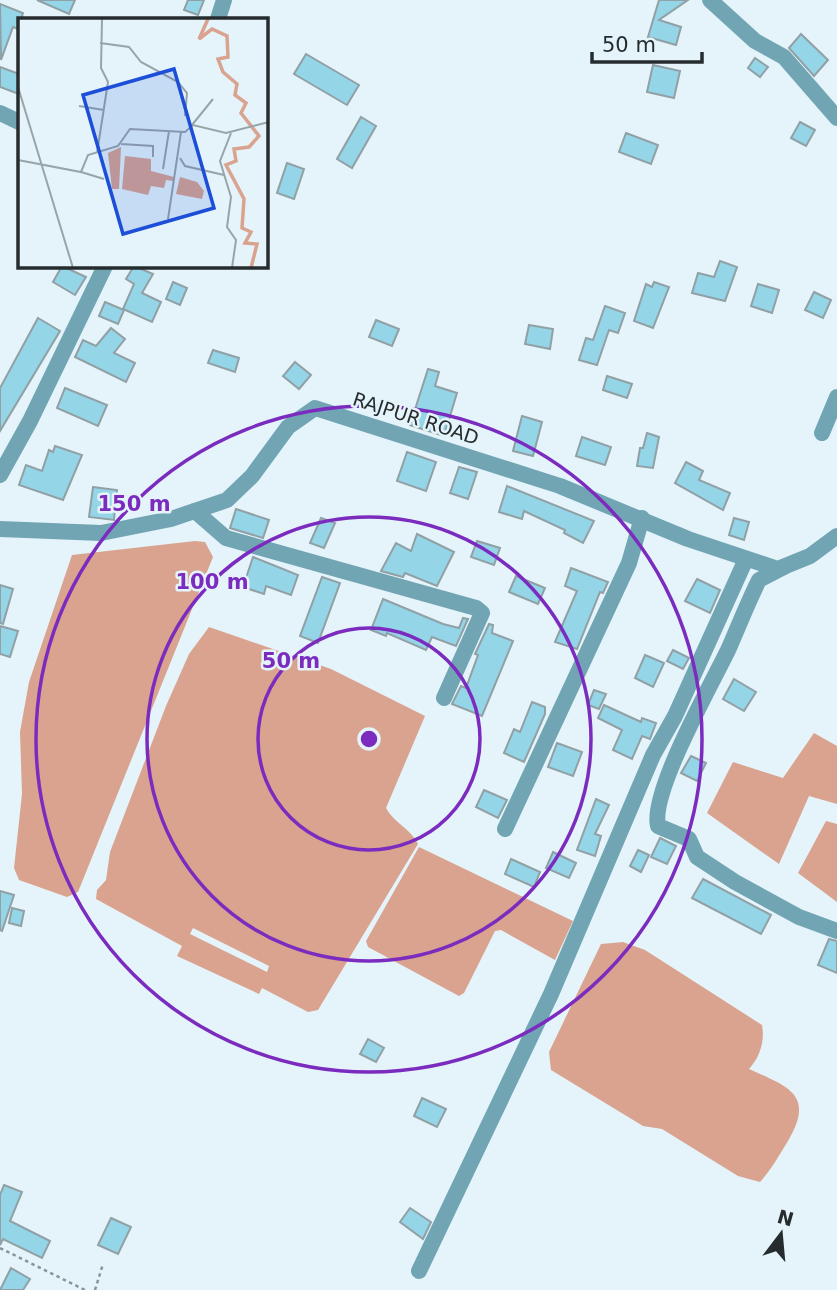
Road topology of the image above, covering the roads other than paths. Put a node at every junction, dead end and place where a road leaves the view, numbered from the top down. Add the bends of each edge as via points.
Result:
1 (224, 0) edge
2 (710, 0) edge
3 (218, 18) edge
4 (0, 113) edge
5 (837, 118) edge
6 (18, 122) edge
7 (104, 268) edge
8 (837, 397) edge
9 (822, 433) dead end
10 (0, 475) edge
11 (195, 511) junction
12 (642, 518) junction
13 (0, 529) edge
14 (837, 536) edge
15 (746, 559) junction
16 (789, 565) junction
17 (444, 698) dead end
18 (505, 829) dead end
19 (837, 931) edge
20 (419, 1271) dead end

1 - 3 street
2 - 5 street via 755,41 784,57
4 - 6 street
7 - 10 street
8 - 9 street
11 - 12 street, RAJPUR ROAD via 227,500 288,427 315,408 560,486
11 - 13 street, RAJPUR ROAD via 101,533
11 - 17 street via 226,538 476,608 482,613
12 - 15 street, RAJPUR ROAD
12 - 18 street via 629,563
14 - 16 street
15 - 16 street, RAJPUR ROAD via 778,569
15 - 20 street via 676,716 653,755 551,995
16 - 19 street via 759,580 672,769 657,820 658,825 689,839 697,857 735,882 799,917

